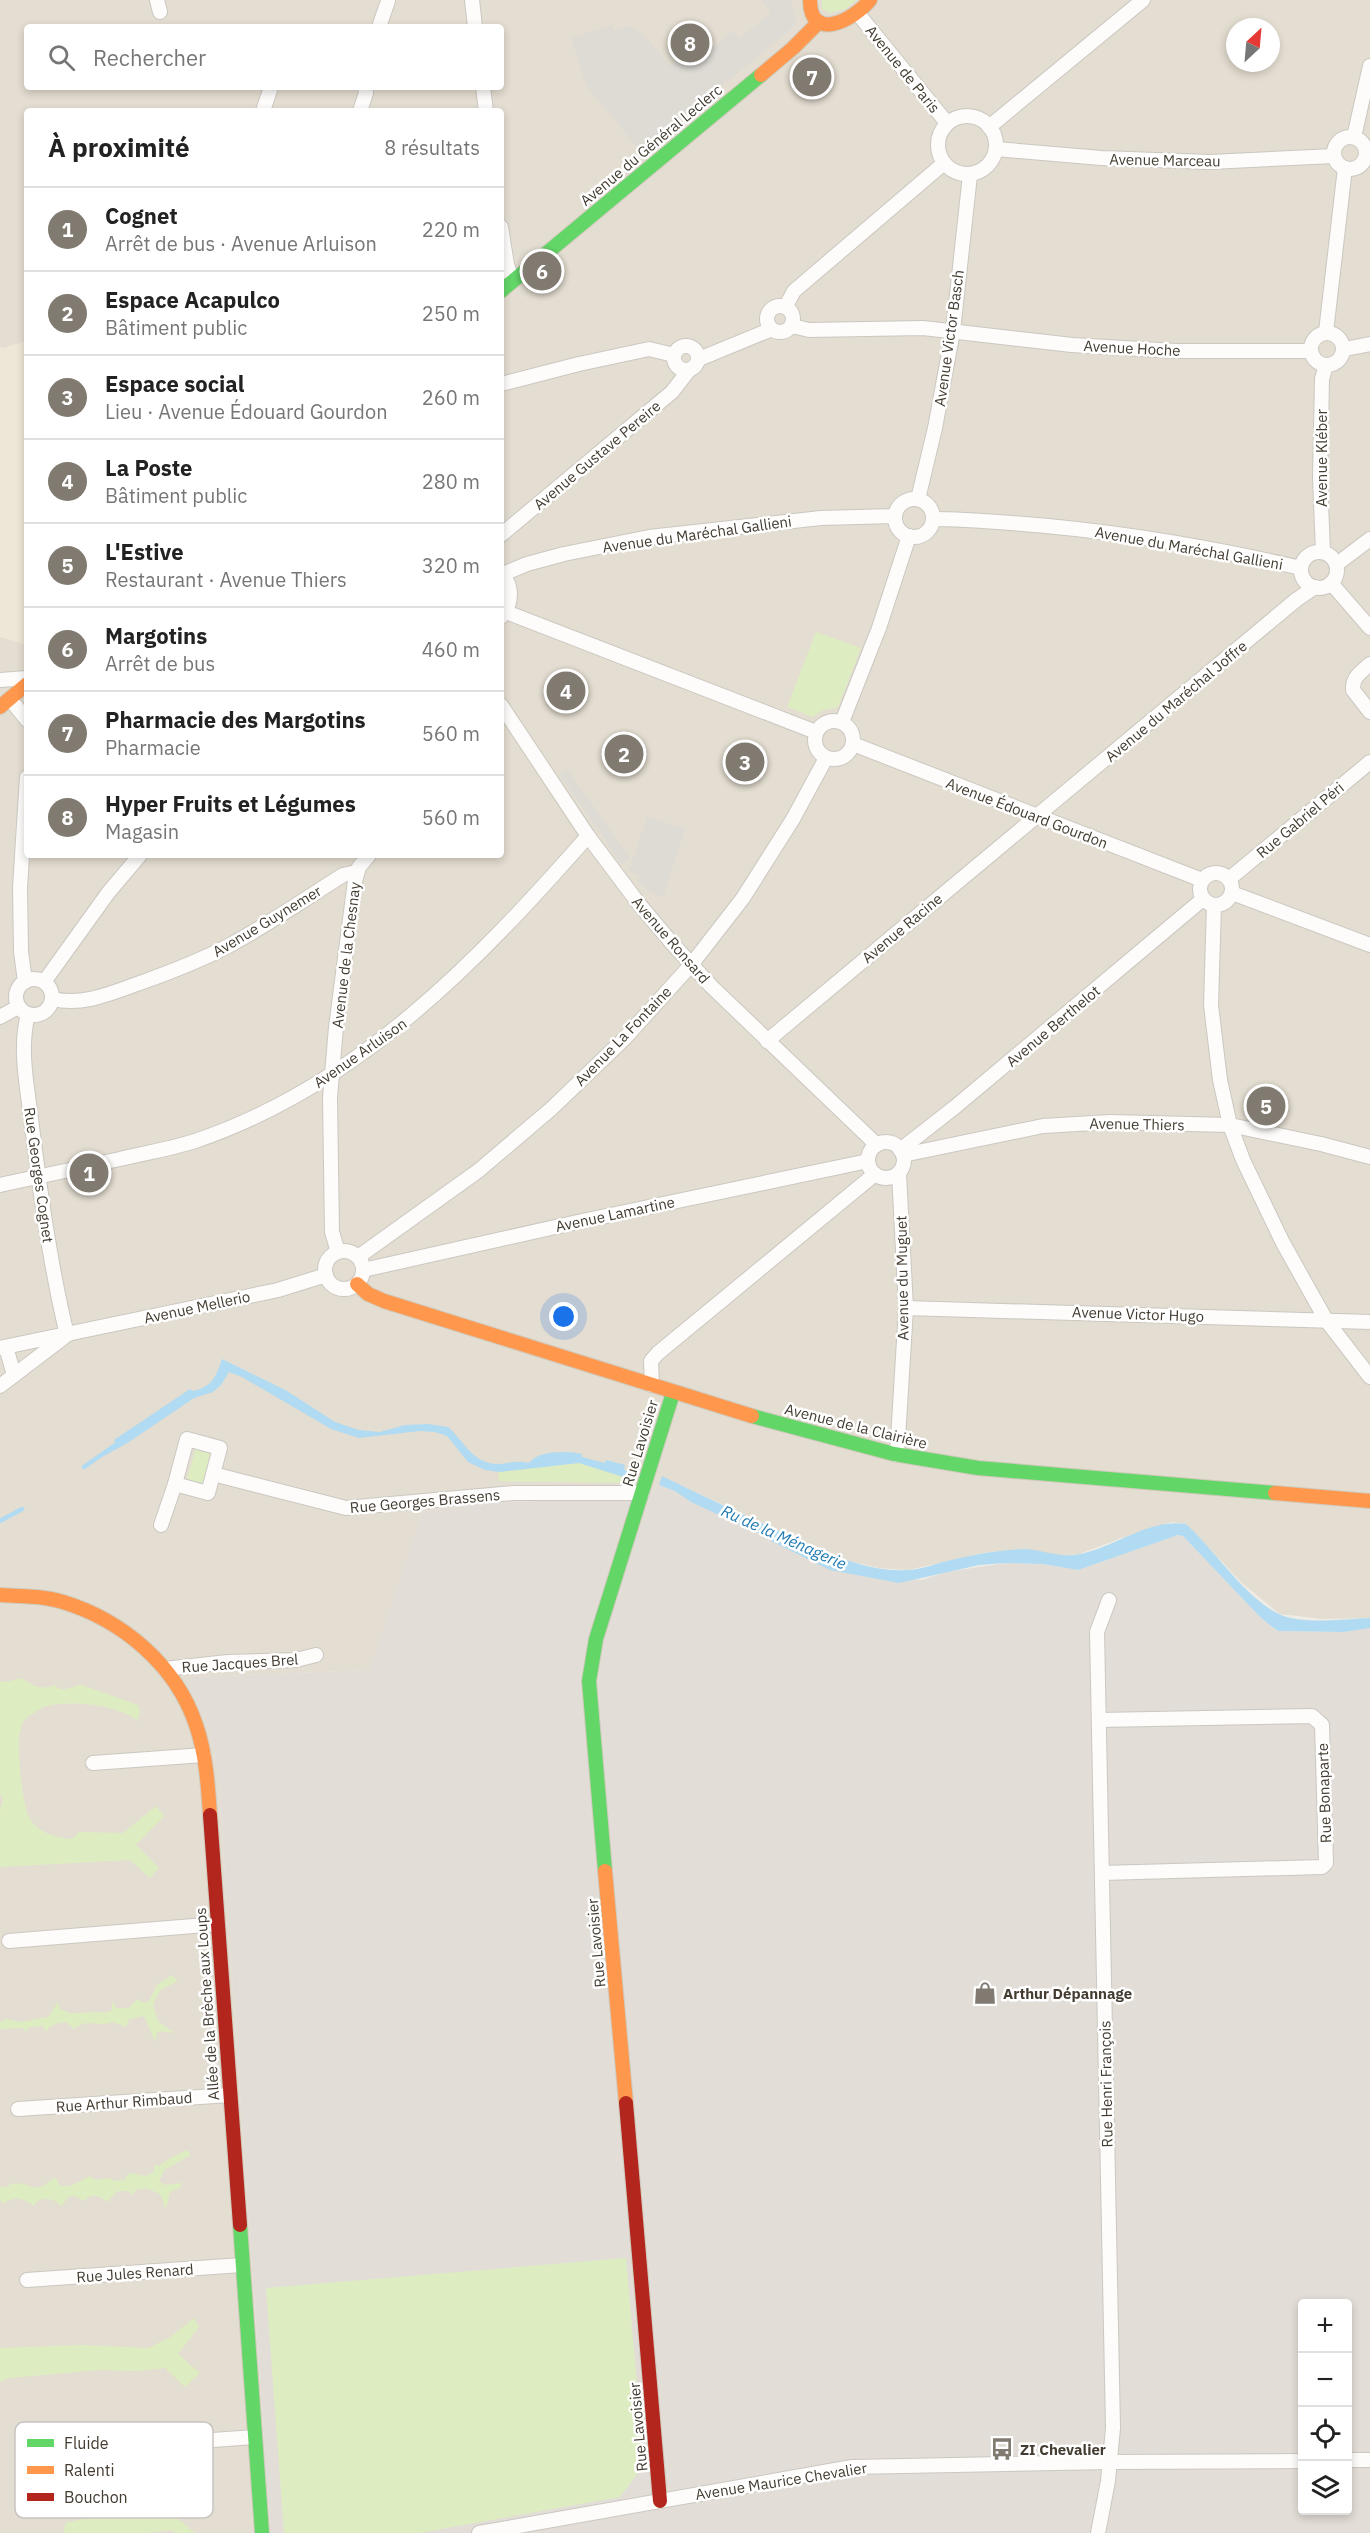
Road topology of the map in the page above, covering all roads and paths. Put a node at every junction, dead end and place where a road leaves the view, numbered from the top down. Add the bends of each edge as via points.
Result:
1 (472, 0) edge
2 (810, 0) edge
3 (870, 0) edge
4 (1143, 0) edge
5 (388, 1) edge
6 (859, 15) junction
7 (819, 22) junction
8 (380, 24) edge
9 (475, 24) edge
10 (1370, 66) edge
11 (270, 90) edge
12 (366, 90) edge
13 (483, 90) edge
14 (264, 108) edge
15 (361, 108) edge
16 (486, 108) edge
17 (947, 123) junction
18 (989, 127) junction
19 (1354, 137) junction
20 (996, 149) junction
21 (1368, 150) edge
22 (1334, 156) junction
23 (944, 164) junction
24 (1345, 168) junction
25 (970, 175) junction
26 (504, 246) edge
27 (513, 281) junction
28 (504, 288) edge
29 (786, 306) junction
30 (769, 326) junction
31 (792, 326) junction
32 (953, 331) junction
33 (1326, 332) junction
34 (1370, 344) edge
35 (1345, 348) junction
36 (1311, 351) junction
37 (698, 354) junction
38 (674, 355) junction
39 (1326, 365) junction
40 (689, 370) junction
41 (504, 383) edge
42 (918, 499) junction
43 (895, 516) junction
44 (933, 519) junction
45 (504, 532) edge
46 (909, 536) junction
47 (1370, 539) edge
48 (1323, 552) junction
49 (1337, 564) junction
50 (1301, 568) junction
51 (504, 572) edge
52 (504, 577) edge
53 (1332, 583) junction
54 (1315, 587) junction
55 (504, 611) edge
56 (504, 614) edge
57 (1370, 628) edge
58 (1370, 664) edge
59 (24, 678) edge
60 (0, 680) edge
61 (24, 687) edge
62 (5, 703) edge
63 (1370, 712) edge
64 (24, 718) edge
65 (505, 722) edge
66 (842, 722) junction
67 (816, 732) junction
68 (853, 744) junction
69 (826, 758) junction
70 (1370, 762) edge
71 (1038, 816) junction
72 (24, 825) edge
73 (588, 836) junction
74 (137, 858) edge
75 (367, 858) edge
76 (357, 872) junction
77 (1229, 879) junction
78 (1202, 880) junction
79 (1232, 893) junction
80 (1209, 902) junction
81 (1370, 945) edge
82 (691, 965) junction
83 (25, 982) junction
84 (44, 982) junction
85 (52, 999) junction
86 (23, 1010) junction
87 (0, 1017) edge
88 (767, 1041) junction
89 (332, 1076) junction
90 (1230, 1125) junction
91 (876, 1145) junction
92 (901, 1152) junction
93 (1370, 1157) edge
94 (868, 1161) junction
95 (899, 1173) junction
96 (874, 1174) junction
97 (39, 1177) junction
98 (0, 1185) edge
99 (338, 1252) junction
100 (358, 1257) junction
101 (363, 1270) junction
102 (326, 1275) junction
103 (357, 1284) junction
104 (906, 1308) junction
105 (1326, 1320) junction
106 (1370, 1322) edge
107 (67, 1335) junction
108 (3, 1347) edge
109 (14, 1375) junction
110 (1370, 1377) edge
111 (652, 1385) junction
112 (0, 1386) edge
113 (673, 1393) junction
114 (897, 1455) junction
115 (213, 1474) junction
116 (175, 1484) junction
117 (642, 1493) junction
118 (1370, 1502) edge
119 (161, 1525) dead end
120 (0, 1595) edge
121 (1109, 1600) dead end
122 (316, 1655) dead end
123 (164, 1669) junction
124 (1099, 1720) junction
125 (204, 1755) junction
126 (93, 1763) dead end
127 (1102, 1873) junction
128 (218, 1924) junction
129 (9, 1941) dead end
130 (230, 2095) junction
131 (18, 2109) dead end
132 (242, 2265) junction
133 (27, 2280) dead end
134 (255, 2437) junction
135 (213, 2440) edge
136 (1352, 2460) edge
137 (1370, 2460) edge
138 (1298, 2461) edge
139 (1110, 2462) junction
140 (660, 2501) junction
141 (550, 2526) edge
142 (262, 2533) edge
143 (479, 2533) edge
144 (1098, 2533) edge

1 - 9 street
2 - 7 street via 810,12
3 - 6 street
4 - 18 street
5 - 8 street
6 - 7 street via 839,24
6 - 17 street, Avenue de Paris
7 - 27 street, Avenue du Général Leclerc via 794,48
10 - 19 street
11 - 14 street
12 - 15 street
13 - 16 street
17 - 18 street via 969,116
17 - 23 street via 937,143
18 - 20 street
19 - 21 street
19 - 22 street via 1347,136 1336,144
20 - 22 street, Avenue Marceau via 1210,162
20 - 25 street via 987,166
21 - 24 street via 1358,167
22 - 24 street
23 - 25 street via 955,172
23 - 29 street via 794,291
24 - 33 street
25 - 32 street, Avenue Victor Basch
26 - 27 street
27 - 28 street, Avenue du Général Leclerc
29 - 30 street via 773,307 768,313
29 - 31 street via 792,313
30 - 31 street via 785,332
30 - 37 street
31 - 32 street, Avenue Hoche via 809,330
32 - 36 street, Avenue Hoche via 1072,345 1176,351
32 - 42 street, Avenue Victor Basch via 936,428
33 - 35 street via 1336,335
33 - 36 street via 1314,338
34 - 35 street
35 - 39 street via 1335,363
36 - 39 street via 1314,358
37 - 38 street via 685,345
37 - 40 street via 696,366
38 - 40 street via 678,366
38 - 41 street via 649,349
39 - 48 street, Avenue Kléber via 1322,379 1320,469
40 - 45 street, Avenue Gustave Pereire via 672,392
42 - 43 street via 900,504
42 - 44 street via 930,506
43 - 46 street via 898,529
43 - 51 street, Avenue du Maréchal Gallieni via 822,518 649,537 564,554
44 - 46 street via 928,531
44 - 50 street, Avenue du Maréchal Gallieni via 1110,532
46 - 66 street
47 - 49 street
48 - 49 street
48 - 50 street via 1308,555
49 - 53 street
50 - 54 street via 1305,580
52 - 55 street via 511,592
53 - 54 street
53 - 57 street
54 - 71 street, Avenue du Maréchal Joffre
56 - 67 street
58 - 63 street via 1355,677 1352,687
59 - 60 street
61 - 62 street
62 - 64 street
65 - 73 street, Avenue Ronsard
66 - 67 street via 830,721
66 - 68 street via 850,729
67 - 69 street via 816,747
68 - 69 street via 843,757
68 - 71 street, Avenue Édouard Gourdon
69 - 82 street, Avenue La Fontaine via 743,898
70 - 77 street, Rue Gabriel Péri
71 - 78 street, Avenue Édouard Gourdon
71 - 88 street, Avenue Racine
72 - 83 street via 20,888
73 - 82 street, Avenue Ronsard
73 - 89 street, Avenue Arluison via 504,931 459,975
74 - 84 street
75 - 76 street
76 - 85 street, Avenue Guynemer via 343,875 207,956 85,1001 68,1003
76 - 89 street, Avenue de la Chesnay
77 - 78 street via 1215,873
77 - 79 street
78 - 80 street via 1199,890
79 - 80 street via 1224,904
79 - 81 street
80 - 90 street via 1211,1005 1218,1070
80 - 92 street, Avenue Berthelot
82 - 88 street, Avenue Ronsard
82 - 100 street, Avenue La Fontaine via 624,1039 551,1109 478,1171
83 - 84 street
83 - 86 street via 16,996
84 - 85 street via 51,989
85 - 86 street via 51,1005 39,1015
86 - 87 street
86 - 97 street, Rue Georges Cognet via 23,1044
88 - 91 street, Avenue Ronsard
89 - 97 street, Avenue Arluison via 262,1114 197,1140
89 - 99 street, Avenue de la Chesnay via 332,1232
90 - 92 street, Avenue Thiers via 1110,1122 1043,1126
90 - 93 street, Avenue Thiers
90 - 105 street via 1283,1243
91 - 92 street via 892,1143
91 - 94 street
92 - 95 street via 903,1164
94 - 96 street
94 - 101 street, Avenue Lamartine
95 - 96 street via 890,1178
95 - 104 street, Avenue du Muguet
96 - 111 street via 658,1353 651,1361
97 - 98 street, Avenue Arluison
97 - 107 street, Rue Georges Cognet
99 - 100 street
99 - 102 street via 326,1264
100 - 101 street
101 - 103 street
102 - 103 street via 339,1288
102 - 107 street, Avenue Mellerio via 278,1290
103 - 111 street, Avenue de la Clairière via 384,1301
104 - 105 street, Avenue Victor Hugo
104 - 114 street, Avenue du Muguet
105 - 106 street, Avenue Victor Hugo
105 - 110 street
107 - 108 street, Avenue Mellerio
107 - 109 street
108 - 109 street
109 - 112 street
111 - 113 street, Avenue de la Clairière
113 - 114 street, Avenue de la Clairière via 830,1440
113 - 117 street, Rue Lavoisier
114 - 118 street, Avenue de la Clairière via 978,1468
115 - 116 street via 208,1493
115 - 116 street via 220,1448 187,1439
115 - 117 street, Rue Georges Brassens via 346,1508 513,1493
116 - 119 street
117 - 140 street, Rue Lavoisier via 593,1652 590,1681
120 - 123 street, Allée de la Brèche aux Loups via 44,1598 92,1612 132,1637
121 - 124 street, Rue Henri François via 1097,1632
122 - 123 street, Rue Jacques Brel via 296,1660
123 - 125 street, Allée de la Brèche aux Loups via 194,1720
124 - 127 street, Rue Henri François
124 - 127 street, Rue Bonaparte via 1312,1716 1322,1725 1326,1853 1322,1867
125 - 126 street
125 - 128 street, Allée de la Brèche aux Loups
127 - 139 street, Rue Henri François via 1113,2428
128 - 129 street
128 - 130 street, Allée de la Brèche aux Loups
130 - 131 street, Rue Arthur Rimbaud
130 - 132 street, Allée de la Brèche aux Loups
132 - 133 street, Rue Jules Renard
132 - 134 street, Allée de la Brèche aux Loups
134 - 135 street
134 - 142 street, Allée de la Brèche aux Loups
136 - 137 street
138 - 139 street, Avenue Maurice Chevalier
139 - 140 street, Avenue Maurice Chevalier via 852,2467
139 - 144 street, Rue Henri François
140 - 141 street, Avenue Maurice Chevalier
141 - 143 street, Avenue Maurice Chevalier

